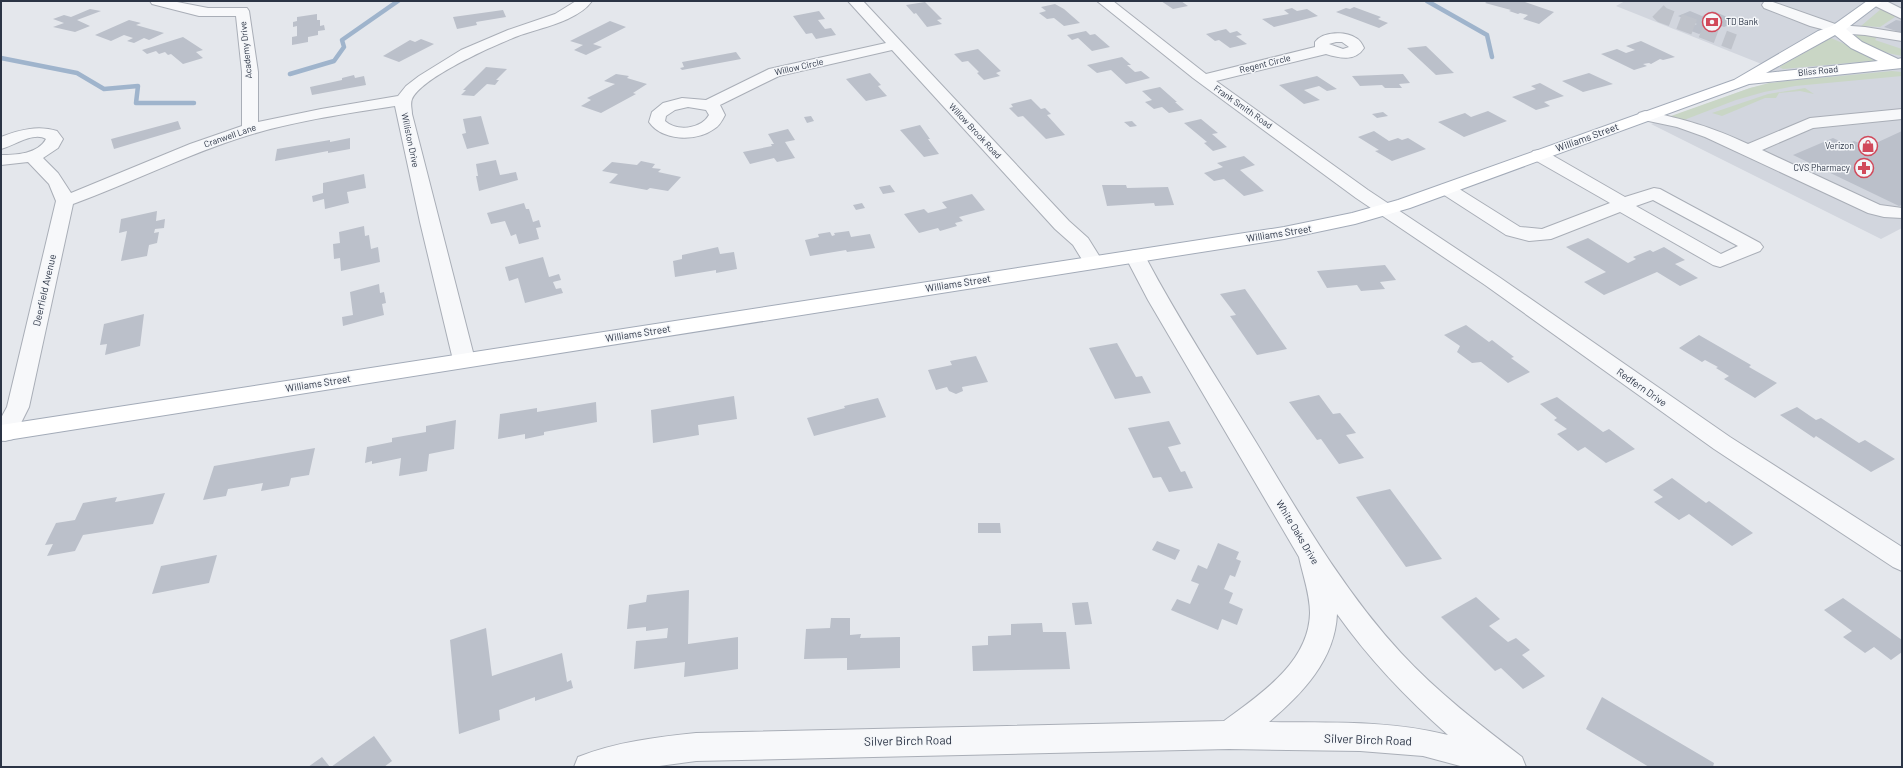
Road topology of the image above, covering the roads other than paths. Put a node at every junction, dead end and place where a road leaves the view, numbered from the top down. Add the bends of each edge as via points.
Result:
1 (157, 1) edge
2 (585, 1) edge
3 (855, 1) edge
4 (1104, 1) edge
5 (1876, 1) edge
6 (1769, 5) dead end
7 (246, 6) edge
8 (1901, 14) edge
9 (1836, 29) junction
10 (1902, 37) edge
11 (895, 45) junction
12 (1326, 49) dead end
13 (1900, 65) edge
14 (1204, 79) junction
15 (1739, 83) junction
16 (404, 100) junction
17 (708, 105) dead end
18 (1645, 116) junction
19 (1900, 116) edge
20 (250, 129) junction
21 (1, 144) edge
22 (1748, 150) junction
23 (1539, 155) junction
24 (31, 156) junction
25 (1, 160) edge
26 (1447, 189) junction
27 (65, 201) junction
28 (1622, 204) junction
29 (1386, 209) junction
30 (1902, 213) edge
31 (1135, 256) junction
32 (1093, 262) junction
33 (464, 360) junction
34 (3, 433) edge
35 (1312, 558) junction
36 (1902, 560) edge
37 (1229, 735) junction
38 (589, 767) edge
39 (1503, 767) edge
40 (1511, 767) edge

1 - 7 street, Academy Drive via 197,13 220,14
2 - 16 street, Williston Drive via 575,10 562,16 501,37 452,61 422,81
3 - 11 street, Willow Brook Road
4 - 14 street, Frank Smith Road
5 - 8 street
5 - 9 main road, Williams Street
6 - 9 street
7 - 20 street, Academy Drive
9 - 10 street via 1865,30
9 - 13 main road, Bliss Road via 1844,38
9 - 15 main road, Williams Street
11 - 17 street, Willow Circle via 774,72
11 - 32 street, Willow Brook Road via 1062,225 1081,242
12 - 14 street, Regent Circle
13 - 15 main road, Bliss Road via 1786,75
14 - 29 street, Frank Smith Road
15 - 18 main road, Williams Street
16 - 20 street, Cranwell Lane
16 - 33 street, Williston Drive via 404,114
18 - 22 street via 1681,123
18 - 23 main road, Williams Street
19 - 22 street via 1810,123
20 - 27 street, Cranwell Lane via 190,150 100,189
21 - 24 street via 33,133 54,136 54,143 51,146
22 - 30 street via 1874,209
23 - 26 main road, Williams Street
23 - 28 street
24 - 25 street
24 - 27 street via 59,182
26 - 28 street via 1513,231 1529,235 1544,235
26 - 29 main road, Williams Street
27 - 34 street, Deerfield Avenue via 18,407
28 - 28 street via 1720,261 1753,247 1654,193
29 - 31 main road, Williams Street via 1313,228
29 - 36 street, Redfern Drive via 1716,438
31 - 32 main road, Williams Street
31 - 35 street, White Oaks Drive via 1158,300
32 - 33 main road, Williams Street
33 - 34 main road, Williams Street
35 - 37 street via 1322,599 1323,620 1321,633 1311,658 1303,670 1267,706
35 - 40 street, White Oaks Drive via 1378,648 1424,696
37 - 38 street, Silver Birch Road via 696,747 666,750
37 - 39 street, Silver Birch Road via 1360,737 1423,742

